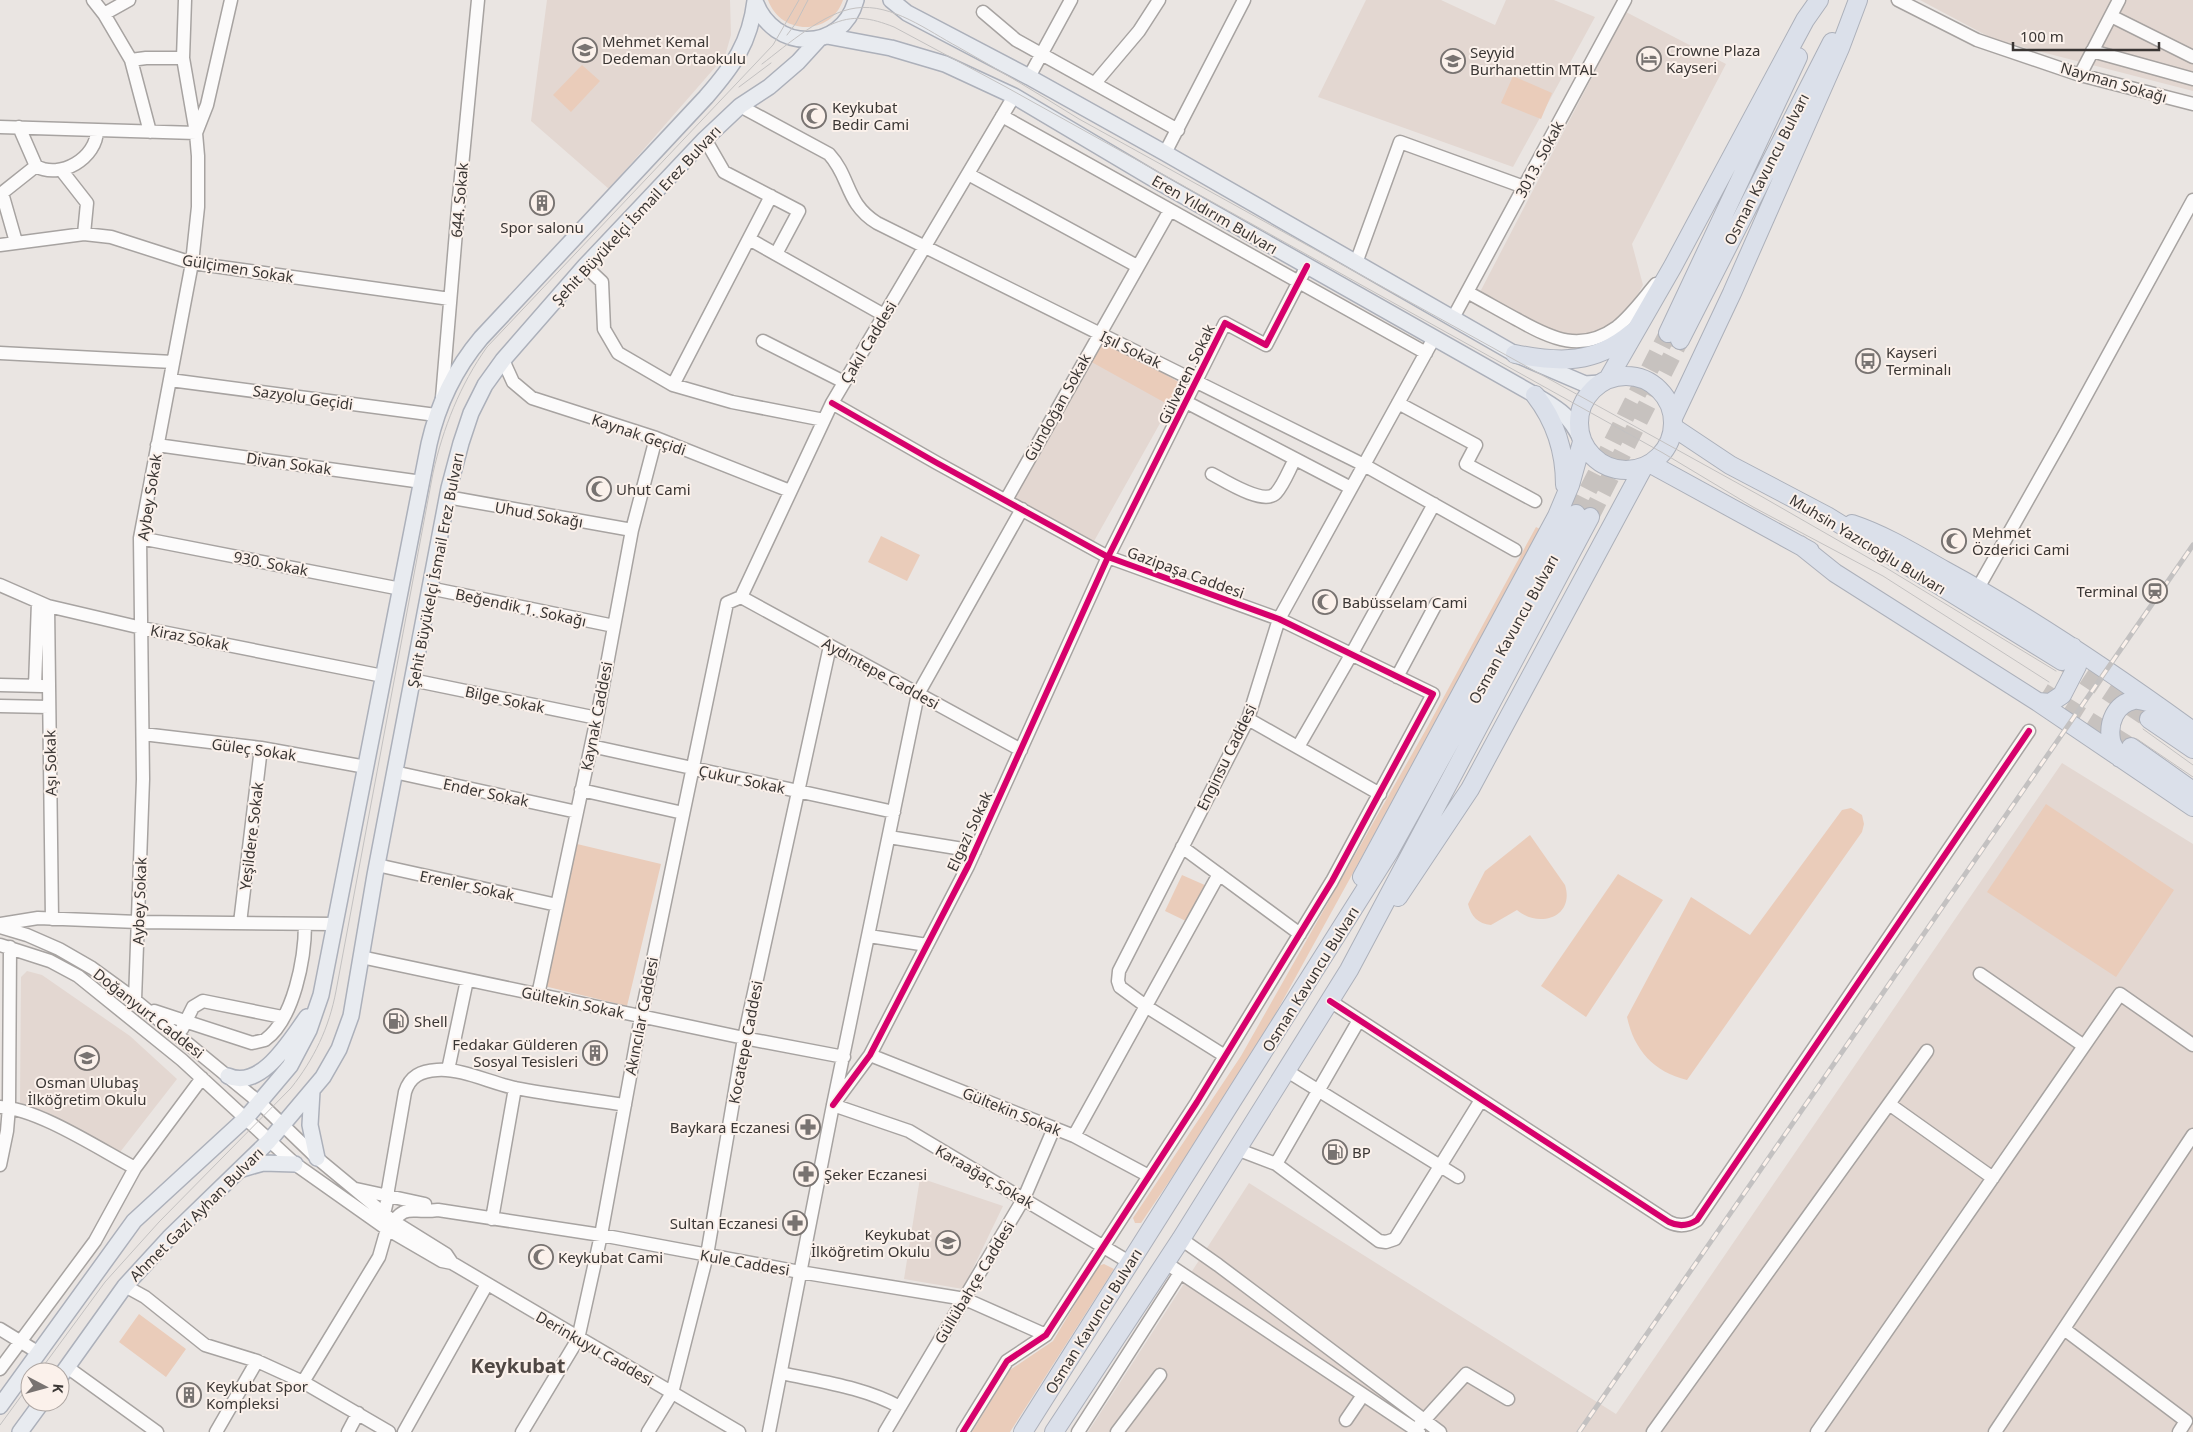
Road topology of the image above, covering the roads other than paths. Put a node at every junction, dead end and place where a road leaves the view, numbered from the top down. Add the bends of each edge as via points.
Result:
1 (93, 0) edge
2 (129, 0) edge
3 (185, 0) edge
4 (232, 0) edge
5 (478, 0) edge
6 (755, 0) edge
7 (856, 0) edge
8 (891, 0) edge
9 (1159, 0) edge
10 (1625, 0) edge
11 (1819, 0) edge
12 (1826, 0) edge
13 (1856, 0) edge
14 (1898, 0) edge
15 (2119, 0) edge
16 (1068, 1) edge
17 (1241, 1) edge
18 (983, 12) dead end
19 (104, 14) junction
20 (2111, 16) junction
21 (823, 37) junction
22 (2092, 51) junction
23 (1042, 54) junction
24 (183, 58) junction
25 (2193, 58) edge
26 (131, 60) junction
27 (2080, 74) junction
28 (1029, 77) junction
29 (2193, 79) edge
30 (1095, 83) junction
31 (1014, 96) junction
32 (2193, 104) edge
33 (740, 106) junction
34 (1002, 116) junction
35 (0, 127) edge
36 (19, 127) junction
37 (97, 130) junction
38 (1178, 130) junction
39 (150, 132) junction
40 (196, 133) junction
41 (705, 139) junction
42 (1165, 153) junction
43 (36, 166) junction
44 (62, 171) junction
45 (968, 174) junction
46 (1524, 187) junction
47 (771, 196) junction
48 (2193, 200) edge
49 (1170, 210) junction
50 (84, 234) junction
51 (749, 239) junction
52 (16, 242) junction
53 (0, 245) edge
54 (925, 247) junction
55 (776, 254) junction
56 (192, 263) junction
57 (1356, 263) junction
58 (585, 266) junction
59 (1138, 266) junction
60 (1307, 266) junction
61 (1673, 266) junction
62 (1299, 282) junction
63 (1467, 292) junction
64 (450, 299) junction
65 (884, 315) junction
66 (1453, 318) junction
67 (1638, 328) junction
68 (1099, 333) junction
69 (1434, 338) junction
70 (764, 341) dead end
71 (0, 353) edge
72 (1426, 353) junction
73 (1515, 354) junction
74 (503, 360) junction
75 (173, 362) junction
76 (170, 380) junction
77 (1197, 381) junction
78 (1604, 381) junction
79 (844, 382) junction
80 (673, 385) junction
81 (1535, 395) junction
82 (442, 400) junction
83 (1186, 402) junction
84 (832, 403) junction
85 (1398, 403) junction
86 (436, 415) junction
87 (824, 420) junction
88 (1673, 423) junction
89 (656, 438) junction
90 (1581, 440) junction
91 (157, 445) junction
92 (1295, 459) junction
93 (1364, 465) junction
94 (1647, 466) junction
95 (1212, 474) dead end
96 (422, 482) junction
97 (1351, 488) junction
98 (790, 491) junction
99 (446, 497) junction
100 (1006, 500) junction
101 (1564, 500) junction
102 (1535, 501) dead end
103 (1434, 504) junction
104 (1022, 509) junction
105 (1827, 516) junction
106 (632, 530) junction
107 (140, 538) junction
108 (1515, 550) dead end
109 (1108, 557) junction
110 (0, 585) edge
111 (429, 588) junction
112 (1978, 588) junction
113 (401, 589) junction
114 (740, 597) junction
115 (43, 604) junction
116 (1436, 604) dead end
117 (1279, 619) junction
118 (614, 626) junction
119 (142, 628) junction
120 (830, 646) junction
121 (1351, 654) junction
122 (2068, 654) junction
123 (383, 676) junction
124 (1397, 677) junction
125 (412, 680) junction
126 (0, 685) edge
127 (35, 686) junction
128 (49, 686) junction
129 (918, 694) junction
130 (2041, 697) junction
131 (0, 706) edge
132 (49, 707) junction
133 (2151, 711) junction
134 (597, 718) junction
135 (1248, 719) junction
136 (2029, 731) dead end
137 (2193, 731) edge
138 (143, 734) junction
139 (591, 746) junction
140 (1298, 747) junction
141 (261, 748) junction
142 (2193, 749) edge
143 (1021, 750) junction
144 (2125, 753) junction
145 (366, 767) junction
146 (692, 768) junction
147 (394, 772) junction
148 (582, 790) junction
149 (798, 791) junction
150 (2193, 791) edge
151 (1380, 794) junction
152 (2193, 807) edge
153 (577, 812) junction
154 (894, 812) junction
155 (683, 813) junction
156 (889, 837) junction
157 (1182, 847) junction
158 (975, 850) junction
159 (376, 865) junction
160 (1219, 874) junction
161 (557, 905) junction
162 (52, 919) junction
163 (138, 922) junction
164 (240, 923) junction
165 (305, 924) junction
166 (335, 924) junction
167 (0, 925) edge
168 (1300, 934) junction
169 (869, 936) junction
170 (927, 944) junction
171 (5, 946) edge
172 (1326, 955) junction
173 (361, 957) junction
174 (1349, 970) junction
175 (1980, 974) dead end
176 (466, 980) junction
177 (321, 995) junction
178 (538, 995) junction
179 (5, 1000) edge
180 (1330, 1001) junction
181 (139, 1004) junction
182 (1147, 1007) junction
183 (640, 1016) junction
184 (282, 1018) junction
185 (1359, 1020) junction
186 (186, 1023) junction
187 (179, 1035) junction
188 (744, 1038) junction
189 (2193, 1045) edge
190 (2084, 1046) junction
191 (1927, 1052) dead end
192 (870, 1055) junction
193 (1225, 1056) junction
194 (844, 1057) junction
195 (448, 1070) junction
196 (1287, 1071) junction
197 (228, 1076) junction
198 (202, 1078) junction
199 (515, 1088) junction
200 (1318, 1090) junction
201 (312, 1091) junction
202 (1482, 1100) junction
203 (260, 1103) junction
204 (1889, 1104) junction
205 (625, 1105) junction
206 (833, 1105) junction
207 (4, 1107) edge
208 (246, 1118) junction
209 (282, 1126) junction
210 (1054, 1128) junction
211 (2193, 1135) edge
212 (1074, 1136) junction
213 (269, 1141) junction
214 (1239, 1150) junction
215 (316, 1158) junction
216 (295, 1164) junction
217 (1276, 1164) junction
218 (0, 1165) edge
219 (1440, 1166) junction
220 (135, 1168) junction
221 (238, 1170) junction
222 (1149, 1176) junction
223 (1458, 1177) dead end
224 (1993, 1178) junction
225 (353, 1188) junction
226 (388, 1197) junction
227 (1024, 1198) junction
228 (438, 1210) junction
229 (492, 1219) junction
230 (388, 1221) junction
231 (601, 1234) junction
232 (1181, 1239) junction
233 (1104, 1246) junction
234 (707, 1255) junction
235 (1130, 1262) junction
236 (1166, 1263) junction
237 (800, 1272) junction
238 (1180, 1273) junction
239 (487, 1284) junction
240 (125, 1286) junction
241 (965, 1299) junction
242 (0, 1329) edge
243 (2064, 1329) junction
244 (1046, 1335) junction
245 (578, 1339) junction
246 (19, 1343) junction
247 (39, 1353) junction
248 (257, 1361) junction
249 (70, 1364) edge
250 (0, 1369) edge
251 (780, 1373) junction
252 (1160, 1375) dead end
253 (70, 1376) edge
254 (303, 1382) junction
255 (672, 1393) junction
256 (1363, 1395) junction
257 (1508, 1399) dead end
258 (0, 1406) edge
259 (900, 1407) junction
260 (35, 1412) edge
261 (358, 1413) junction
262 (1346, 1420) dead end
263 (1418, 1429) edge
264 (20, 1432) edge
265 (157, 1432) edge
266 (216, 1432) edge
267 (348, 1432) edge
268 (389, 1432) edge
269 (404, 1432) edge
270 (522, 1432) edge
271 (648, 1432) edge
272 (739, 1432) edge
273 (769, 1432) edge
274 (885, 1432) edge
275 (963, 1432) edge
276 (1023, 1432) edge
277 (1054, 1432) edge
278 (1078, 1432) edge
279 (1118, 1432) edge
280 (1440, 1432) edge
281 (1653, 1432) edge
282 (1817, 1432) edge
283 (1995, 1432) edge
284 (2180, 1432) edge

1 - 19 street
2 - 19 street
3 - 24 street, Aybey Sokak
4 - 40 street via 207,106
5 - 64 street, 644. Sokak
6 - 21 main road, Eren Yıldırım Bulvarı via 763,18 775,30 795,39
6 - 82 main road, Şehit Büyükelçi İsmail Erez Bulvarı via 748,36 731,67 481,338 457,371
7 - 21 main road, Şehit Büyükelçi İsmail Erez Bulvarı via 848,19
8 - 28 main road, Eren Yıldırım Bulvarı via 907,13
9 - 30 street via 1139,31
10 - 46 street, 3013. Sokak
11 - 61 highway via 1805,20
12 - 13 highway, Osman Kavuncu Bulvarı via 1674,336
13 - 88 highway via 1840,48
14 - 27 street, Nayman Sokağı via 1977,40
15 - 20 street
16 - 23 street
17 - 38 street
18 - 23 street via 1010,36
19 - 26 street
20 - 22 street
20 - 25 street
21 - 31 main road, Eren Yıldırım Bulvarı via 891,48 945,64
21 - 33 main road, Şehit Büyükelçi İsmail Erez Bulvarı via 769,87
22 - 27 street
22 - 29 street
23 - 28 street
23 - 30 street
24 - 26 street
24 - 40 street, Aybey Sokak
26 - 39 street
27 - 32 street, Nayman Sokağı
28 - 42 main road, Eren Yıldırım Bulvarı
30 - 38 street
31 - 34 street, Çakıl Caddesi
31 - 60 main road, Eren Yıldırım Bulvarı
33 - 41 main road, Şehit Büyükelçi İsmail Erez Bulvarı
33 - 54 street, Işıl Sokak via 829,154 864,214
34 - 45 street, Çakıl Caddesi
34 - 49 street
35 - 36 street
36 - 37 street
36 - 43 street
37 - 39 street
37 - 44 street via 91,151
38 - 42 street
39 - 40 street
40 - 56 street, Aybey Sokak via 198,199
41 - 47 street via 724,172
41 - 58 main road, Şehit Büyükelçi İsmail Erez Bulvarı
42 - 57 main road, Eren Yıldırım Bulvarı
43 - 44 street via 48,171
43 - 52 street via 2,193
44 - 50 street via 87,203
45 - 54 street, Çakıl Caddesi
45 - 59 street
46 - 57 street via 1400,142
46 - 63 street, 3013. Sokak
47 - 51 street
47 - 55 street via 799,211
48 - 112 street
49 - 59 street, Gündoğan Sokak
49 - 62 street
50 - 52 street, Gülçimen Sokak
50 - 56 street, Gülçimen Sokak via 111,237
51 - 55 street
51 - 80 street
52 - 53 street, Gülçimen Sokak
54 - 65 street, Çakıl Caddesi
54 - 68 street, Işıl Sokak
55 - 65 street
56 - 64 street, Gülçimen Sokak
56 - 75 street, Aybey Sokak
57 - 66 main road, Eren Yıldırım Bulvarı
58 - 74 main road, Şehit Büyükelçi İsmail Erez Bulvarı
58 - 80 street via 602,282 604,330 618,353
59 - 68 street, Gündoğan Sokak
60 - 62 street, Gülveren Sokak
60 - 69 main road, Eren Yıldırım Bulvarı
61 - 63 street via 1618,326 1584,341 1544,335
61 - 67 highway
62 - 72 street
62 - 77 street, Gülveren Sokak via 1266,345 1225,323
63 - 66 street, 3013. Sokak
64 - 82 street, 644. Sokak
65 - 79 street, Çakıl Caddesi
66 - 73 main road, Eren Yıldırım Bulvarı
67 - 73 highway via 1607,349 1582,359 1557,360
67 - 78 highway
68 - 77 street, Işıl Sokak
68 - 100 street, Gündoğan Sokak
69 - 72 street, Enginsu Caddesi
69 - 81 main road, Eren Yıldırım Bulvarı
70 - 79 street
71 - 75 street
72 - 85 street, Enginsu Caddesi
73 - 78 main road, Eren Yıldırım Bulvarı via 1585,384
74 - 89 street, Kaynak Geçidi via 513,382 532,398
74 - 99 main road, Şehit Büyükelçi İsmail Erez Bulvarı via 471,413
75 - 76 street, Aybey Sokak
76 - 86 street, Sazyolu Geçidi
76 - 91 street, Aybey Sokak
77 - 83 street, Gülveren Sokak
77 - 93 street, Işıl Sokak
78 - 88 highway via 1625,376 1650,382 1663,394
78 - 90 highway via 1593,389 1581,407 1578,428
79 - 84 street, Çakıl Caddesi
80 - 87 street via 732,402
81 - 90 main road, Eren Yıldırım Bulvarı via 1563,412 1572,421
81 - 101 highway via 1554,424 1561,444
82 - 86 main road, Şehit Büyükelçi İsmail Erez Bulvarı
83 - 92 street
83 - 109 street, Gülveren Sokak
84 - 87 street, Çakıl Caddesi
84 - 100 street, Gazipaşa Caddesi
85 - 93 street, Enginsu Caddesi
85 - 102 street via 1476,446 1466,464
86 - 96 main road, Şehit Büyükelçi İsmail Erez Bulvarı
87 - 98 street, Çakıl Caddesi
88 - 94 highway via 1670,440 1663,453
88 - 105 highway, Muhsin Yazıcıoğlu Bulvarı via 1730,465
89 - 98 street, Kaynak Geçidi
89 - 106 street, Kaynak Caddesi
90 - 94 highway via 1594,459 1609,468 1626,471
90 - 101 highway
91 - 96 street, Divan Sokak
91 - 107 street, Aybey Sokak
92 - 95 street via 1276,493 1269,497 1259,497
92 - 97 street
93 - 97 street, Enginsu Caddesi
93 - 103 street, Işıl Sokak
94 - 130 highway via 1882,590
94 - 174 highway via 1470,790
96 - 113 main road, Şehit Büyükelçi İsmail Erez Bulvarı
97 - 117 street, Enginsu Caddesi
98 - 114 street, Çakıl Caddesi
99 - 106 street, Uhud Sokağı
99 - 111 main road, Şehit Büyükelçi İsmail Erez Bulvarı
100 - 104 street, Gazipaşa Caddesi
101 - 172 highway via 1373,856
103 - 108 street, Işıl Sokak
103 - 121 street
104 - 109 street, Gazipaşa Caddesi
104 - 129 street
105 - 112 highway via 1875,532
105 - 122 highway, Muhsin Yazıcıoğlu Bulvarı
106 - 118 street, Kaynak Caddesi
107 - 113 street, 930. Sokak
107 - 119 street, Aybey Sokak
109 - 117 street, Gazipaşa Caddesi
109 - 143 street, Elgazi Sokak
110 - 115 street, Kiraz Sokak
111 - 118 street, Beğendik 1. Sokağı
111 - 125 main road, Şehit Büyükelçi İsmail Erez Bulvarı
112 - 122 highway
113 - 123 main road, Şehit Büyükelçi İsmail Erez Bulvarı
114 - 120 street, Aydıntepe Caddesi
114 - 146 street, Akıncılar Caddesi via 726,603
115 - 119 street, Kiraz Sokak
115 - 127 street
115 - 128 street, Aşı Sokak
116 - 124 street
117 - 121 street, Gazipaşa Caddesi
117 - 135 street, Enginsu Caddesi
118 - 134 street, Kaynak Caddesi
119 - 123 street, Kiraz Sokak
119 - 138 street, Aybey Sokak
120 - 129 street, Aydıntepe Caddesi
120 - 149 street, Kocatepe Caddesi
121 - 124 street, Gazipaşa Caddesi
121 - 140 street
122 - 130 highway via 2078,656 2077,666 2062,695 2050,703
122 - 133 highway
123 - 145 main road, Şehit Büyükelçi İsmail Erez Bulvarı
124 - 151 street, Gazipaşa Caddesi via 1433,694
125 - 134 street, Bilge Sokak
125 - 147 main road, Şehit Büyükelçi İsmail Erez Bulvarı
126 - 127 street
127 - 128 street
128 - 132 street, Aşı Sokak
129 - 143 street, Aydıntepe Caddesi
129 - 154 street
130 - 144 highway
131 - 132 street
132 - 162 street, Aşı Sokak
133 - 137 highway
133 - 142 highway
133 - 144 highway via 2135,700 2121,706 2113,716 2111,742
134 - 139 street, Kaynak Caddesi
135 - 140 street
135 - 157 street, Enginsu Caddesi
136 - 202 street via 1697,1220 1684,1225 1669,1222
138 - 141 street, Güleç Sokak
138 - 163 street, Aybey Sokak
139 - 146 street, Çukur Sokak
139 - 148 street, Kaynak Caddesi
140 - 151 street
141 - 145 street, Güleç Sokak
141 - 164 street, Yeşildere Sokak
143 - 158 street, Elgazi Sokak
144 - 150 highway
144 - 152 highway
145 - 166 main road, Şehit Büyükelçi İsmail Erez Bulvarı
146 - 149 street, Çukur Sokak
146 - 155 street, Akıncılar Caddesi
147 - 153 street, Ender Sokak
147 - 159 main road, Şehit Büyükelçi İsmail Erez Bulvarı
148 - 153 street, Kaynak Caddesi
148 - 155 street
149 - 154 street, Çukur Sokak
149 - 188 street, Kocatepe Caddesi
151 - 168 street
153 - 161 street, Kaynak Caddesi
154 - 156 street
155 - 183 street, Akıncılar Caddesi
156 - 158 street
156 - 169 street
157 - 160 street
157 - 182 street, Enginsu Caddesi via 1119,971 1120,987
158 - 170 street, Elgazi Sokak
159 - 161 street, Erenler Sokak
159 - 173 main road, Şehit Büyükelçi İsmail Erez Bulvarı
160 - 168 street
160 - 182 street
161 - 178 street, Kaynak Caddesi
162 - 163 street
162 - 167 street via 38,918
163 - 164 street
163 - 181 street, Aybey Sokak
164 - 165 street
165 - 166 street
165 - 184 street via 299,977
166 - 177 main road, Şehit Büyükelçi İsmail Erez Bulvarı
167 - 181 street, Doğanyurt Caddesi via 59,949 92,968
168 - 193 street
169 - 170 street
169 - 194 street
170 - 192 street, Elgazi Sokak
171 - 179 street
171 - 198 street, Doğanyurt Caddesi via 50,960 68,970 152,1034
172 - 174 highway, Osman Kavuncu Bulvarı via 1583,516
172 - 235 highway, Osman Kavuncu Bulvarı
173 - 176 street, Gültekin Sokak
173 - 201 main road, Şehit Büyükelçi İsmail Erez Bulvarı via 345,1033 332,1063
174 - 180 highway, Osman Kavuncu Bulvarı
175 - 190 street
176 - 178 street, Gültekin Sokak
176 - 195 street
177 - 197 main road via 288,1045 256,1076 242,1079
177 - 203 main road, Şehit Büyükelçi İsmail Erez Bulvarı via 309,1030 290,1066
178 - 183 street, Gültekin Sokak
179 - 207 street
180 - 185 street
180 - 196 highway, Osman Kavuncu Bulvarı
181 - 186 street
181 - 187 street, Doğanyurt Caddesi
182 - 193 street, Enginsu Caddesi
182 - 212 street
183 - 188 street, Gültekin Sokak
183 - 205 street, Akıncılar Caddesi
184 - 186 street via 203,1002 193,1007
184 - 186 street via 269,1038 256,1043
185 - 200 street
185 - 202 street
186 - 187 street
187 - 197 street, Doğanyurt Caddesi
188 - 194 street, Gültekin Sokak
188 - 234 street, Kocatepe Caddesi
189 - 190 street via 2120,994
190 - 224 street
191 - 204 street
192 - 206 street, Elgazi Sokak
192 - 210 street, Gültekin Sokak
193 - 222 street
194 - 206 street
195 - 199 street
195 - 226 street via 415,1076 408,1085
196 - 200 street
196 - 214 highway, Osman Kavuncu Bulvarı
197 - 203 street, Doğanyurt Caddesi
198 - 208 street, Doğanyurt Caddesi
198 - 220 street
199 - 205 street
199 - 229 street
200 - 217 street
200 - 219 street
201 - 209 main road, Şehit Büyükelçi İsmail Erez Bulvarı
201 - 215 main road via 310,1125
202 - 219 street
203 - 208 main road
203 - 209 street, Doğanyurt Caddesi
204 - 224 street
204 - 281 street
205 - 231 street, Akıncılar Caddesi
206 - 227 street, Karaağaç Sokak via 909,1131
206 - 237 street
207 - 218 street via 7,1132
207 - 220 street via 36,1115
208 - 213 street, Doğanyurt Caddesi
208 - 247 main road via 134,1221
209 - 213 main road, Ahmet Gazi Ayhan Bulvarı
209 - 215 street, Derinkuyu Caddesi
210 - 212 street, Gültekin Sokak
210 - 227 street, Güllübahçe Caddesi
211 - 243 street
212 - 222 street, Gültekin Sokak
213 - 216 street, Derinkuyu Caddesi
213 - 221 main road, Ahmet Gazi Ayhan Bulvarı
214 - 217 street
214 - 232 highway, Osman Kavuncu Bulvarı
215 - 225 street, Derinkuyu Caddesi
216 - 221 main road via 263,1163
216 - 230 street, Derinkuyu Caddesi
217 - 219 street via 1379,1241 1386,1242 1395,1239
219 - 223 street
220 - 246 street via 94,1241
221 - 240 main road, Ahmet Gazi Ayhan Bulvarı
222 - 233 street
224 - 282 street
225 - 226 street, Kule Caddesi
225 - 230 street, Derinkuyu Caddesi
226 - 228 street, Kule Caddesi via 431,1205
226 - 230 street
227 - 233 street, Karaağaç Sokak
227 - 241 street, Güllübahçe Caddesi
228 - 229 street, Kule Caddesi
228 - 230 street, Kule Caddesi via 406,1210
229 - 231 street, Kule Caddesi
230 - 239 street, Derinkuyu Caddesi via 442,1261 452,1263
230 - 254 street via 378,1257
231 - 234 street, Kule Caddesi
231 - 245 street, Akıncılar Caddesi
232 - 236 highway, Osman Kavuncu Bulvarı
232 - 263 street via 1218,1264
233 - 235 street, Karaağaç Sokak
233 - 244 street
234 - 237 street, Kule Caddesi
234 - 255 street, Kocatepe Caddesi
235 - 276 highway, Osman Kavuncu Bulvarı
236 - 238 street
236 - 277 highway, Osman Kavuncu Bulvarı
237 - 241 street, Kule Caddesi
237 - 251 street
238 - 256 street
238 - 278 street
239 - 245 street, Derinkuyu Caddesi
239 - 269 street
240 - 248 street via 145,1297 205,1345
240 - 249 main road, Ahmet Gazi Ayhan Bulvarı
241 - 244 street, Kule Caddesi
241 - 259 street, Güllübahçe Caddesi
242 - 246 street
243 - 283 street
243 - 284 street via 2186,1421
244 - 275 street via 1007,1361
245 - 255 street, Derinkuyu Caddesi
245 - 270 street, Akıncılar Caddesi
246 - 247 street
246 - 250 street
247 - 258 main road
248 - 254 street
248 - 266 street
251 - 259 street via 856,1388
251 - 273 street
252 - 279 street
253 - 265 street
254 - 261 street
255 - 271 street, Kocatepe Caddesi
255 - 272 street, Derinkuyu Caddesi
256 - 262 street
256 - 263 street
257 - 263 street via 1466,1374
259 - 274 street, Güllübahçe Caddesi
260 - 264 main road
261 - 267 street
261 - 268 street
263 - 280 street

